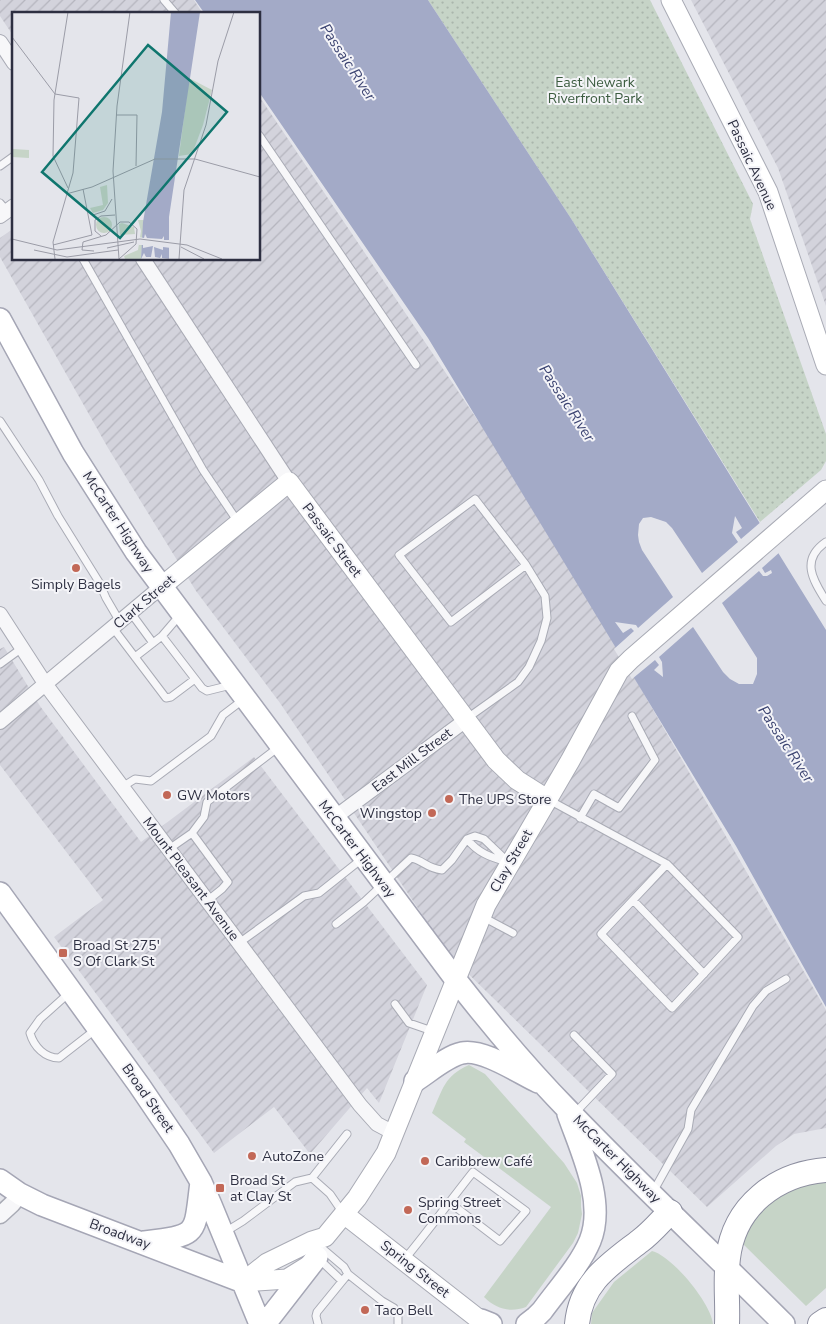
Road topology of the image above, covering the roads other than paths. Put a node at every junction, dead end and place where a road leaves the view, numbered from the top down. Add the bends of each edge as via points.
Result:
1 (164, 0) edge
2 (671, 0) edge
3 (174, 12) edge
4 (0, 42) edge
5 (12, 60) edge
6 (260, 136) edge
7 (12, 157) edge
8 (0, 166) edge
9 (84, 260) edge
10 (144, 260) edge
11 (0, 319) edge
12 (826, 365) edge
13 (416, 366) dead end
14 (0, 421) edge
15 (289, 482) junction
16 (826, 490) edge
17 (239, 523) junction
18 (826, 542) edge
19 (526, 565) junction
20 (161, 587) junction
21 (826, 601) edge
22 (131, 613) junction
23 (181, 613) junction
24 (0, 614) edge
25 (116, 625) junction
26 (162, 636) junction
27 (153, 643) junction
28 (22, 648) junction
29 (135, 657) junction
30 (0, 664) edge
31 (195, 679) junction
32 (46, 685) junction
33 (239, 691) junction
34 (632, 716) dead end
35 (0, 720) edge
36 (466, 720) junction
37 (280, 746) junction
38 (122, 787) junction
39 (547, 799) junction
40 (334, 818) junction
41 (580, 818) junction
42 (192, 833) junction
43 (467, 839) junction
44 (169, 849) junction
45 (364, 858) junction
46 (510, 863) junction
47 (667, 864) junction
48 (383, 884) junction
49 (1, 897) edge
50 (633, 900) junction
51 (207, 901) junction
52 (481, 916) junction
53 (336, 924) dead end
54 (513, 933) dead end
55 (239, 943) junction
56 (704, 974) junction
57 (786, 978) dead end
58 (456, 980) junction
59 (71, 992) junction
60 (395, 1004) dead end
61 (98, 1028) junction
62 (435, 1032) junction
63 (574, 1035) dead end
64 (415, 1081) junction
65 (547, 1087) junction
66 (570, 1112) junction
67 (394, 1133) junction
68 (347, 1134) dead end
69 (826, 1170) edge
70 (312, 1178) junction
71 (0, 1180) edge
72 (201, 1182) junction
73 (20, 1194) junction
74 (652, 1194) junction
75 (449, 1202) junction
76 (670, 1212) junction
77 (344, 1214) junction
78 (0, 1215) edge
79 (223, 1233) junction
80 (141, 1242) junction
81 (322, 1248) junction
82 (404, 1260) junction
83 (727, 1267) junction
84 (348, 1274) junction
85 (342, 1281) junction
86 (243, 1282) junction
87 (728, 1298) junction
88 (826, 1320) edge
89 (486, 1323) edge
90 (260, 1324) edge
91 (265, 1324) edge
92 (318, 1324) edge
93 (398, 1324) edge
94 (527, 1324) edge
95 (577, 1324) edge
96 (727, 1324) edge
97 (737, 1324) edge
98 (784, 1324) edge
99 (820, 1324) edge

1 - 3 lane
2 - 12 main road, Passaic Avenue via 768,192
4 - 5 street
6 - 13 lane
7 - 8 lane
9 - 17 lane via 203,470
10 - 15 street, Passaic Street
11 - 20 main road, McCarter Highway via 73,453
14 - 25 lane via 99,582
15 - 17 main road, Clark Street
15 - 36 main road, Passaic Street
16 - 39 main road, Clay Street via 622,667
17 - 20 main road, Clark Street
18 - 21 lane via 814,554 811,565 813,580
19 - 19 lane via 475,499 399,555 451,622
19 - 36 lane via 544,596 547,618 542,641 518,682
20 - 22 street, Clark Street
20 - 23 main road, McCarter Highway
22 - 25 street, Clark Street
22 - 27 lane
23 - 26 lane
23 - 33 main road, McCarter Highway
24 - 28 street, Mount Pleasant Avenue
25 - 29 lane
25 - 32 street, Clark Street
26 - 27 lane
26 - 31 lane
27 - 29 lane
28 - 30 lane
28 - 32 street, Mount Pleasant Avenue
29 - 31 lane via 166,698
31 - 33 lane via 207,690
32 - 35 street, Clark Street
32 - 38 street, Mount Pleasant Avenue
33 - 37 main road, McCarter Highway
33 - 38 lane via 211,736 151,781 135,778
34 - 41 lane via 655,760 619,808 594,794
36 - 39 main road, Passaic Street via 509,774
36 - 40 street, East Mill Street
37 - 40 main road, McCarter Highway
37 - 42 lane via 206,802 204,817
38 - 44 street, Mount Pleasant Avenue
39 - 41 lane
39 - 46 main road, Clay Street
40 - 45 main road, McCarter Highway
41 - 47 lane
42 - 44 lane
42 - 51 lane via 228,882
43 - 46 lane via 484,854
43 - 46 lane via 475,836 484,839
43 - 48 lane via 442,870 411,858
44 - 51 street, Mount Pleasant Avenue
45 - 48 main road, McCarter Highway
45 - 55 lane via 319,893 304,896
46 - 52 main road, Clay Street
47 - 50 lane
47 - 56 lane via 738,937
48 - 53 lane
48 - 58 main road, McCarter Highway
49 - 59 main road, Broad Street
50 - 56 lane
50 - 56 lane via 601,934 672,1008
51 - 55 street, Mount Pleasant Avenue
52 - 54 lane
52 - 58 main road, Clay Street
55 - 67 street, Mount Pleasant Avenue via 366,1113 377,1124
57 - 74 lane via 766,991 753,1006 691,1110 688,1129
58 - 62 main road, Clay Street
58 - 65 main road, McCarter Highway
59 - 61 main road, Broad Street
59 - 61 lane via 40,1019 30,1033 32,1040 51,1058 59,1058
60 - 62 lane via 409,1023
61 - 72 main road, Broad Street via 172,1132
62 - 64 main road, Clay Street
63 - 66 lane via 612,1074
64 - 65 main road via 456,1055 470,1052
64 - 67 main road, Clay Street
65 - 66 main road, McCarter Highway
66 - 74 main road, McCarter Highway
66 - 94 main road via 593,1189 596,1211 593,1232 586,1250 570,1273 542,1311
67 - 77 main road, Clay Street via 379,1164
68 - 70 lane
69 - 83 highway via 793,1176 754,1202 736,1228
70 - 77 lane via 330,1194
70 - 79 lane via 295,1182
71 - 73 main road, Broadway
72 - 79 main road, Broad Street
72 - 80 main road via 195,1224 190,1232 181,1237
73 - 78 street
73 - 80 main road, Broadway
74 - 76 main road, McCarter Highway
75 - 75 lane via 473,1172 526,1211 500,1241
75 - 82 lane
76 - 83 main road, McCarter Highway
76 - 95 highway via 594,1280 582,1302
77 - 81 main road, Clay Street
77 - 82 main road, Spring Street
79 - 86 main road, Broad Street
80 - 86 main road, Broadway
81 - 84 lane
81 - 85 lane
81 - 86 main road, Clay Street via 312,1241 267,1263
81 - 91 main road
82 - 89 main road, Spring Street
83 - 87 highway
83 - 98 main road, McCarter Highway
84 - 85 lane
84 - 93 lane via 394,1308
85 - 92 lane via 317,1312
86 - 90 main road, Broad Street
87 - 96 highway
87 - 97 highway
88 - 99 highway

